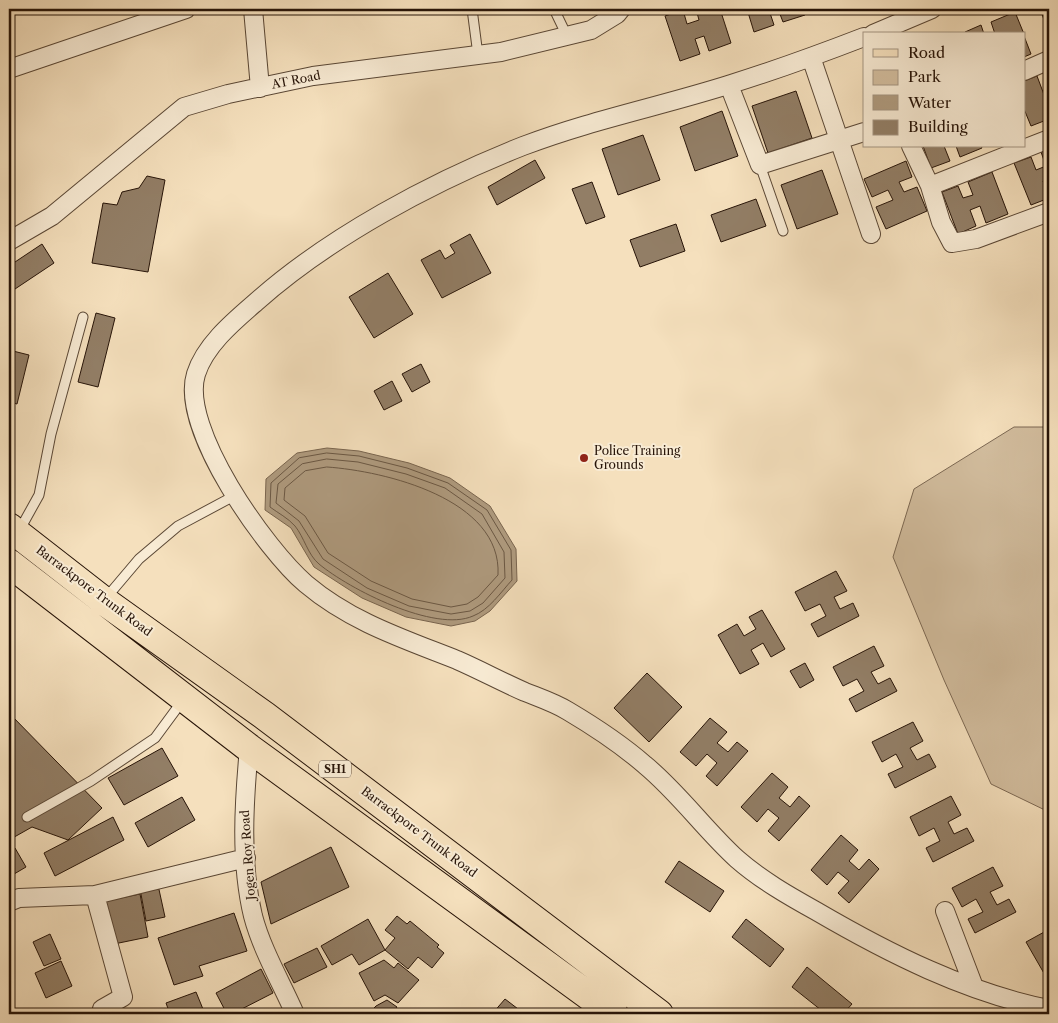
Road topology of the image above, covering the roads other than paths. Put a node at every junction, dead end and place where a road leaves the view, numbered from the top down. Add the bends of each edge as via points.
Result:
1 (186, 9) edge
2 (253, 9) edge
3 (472, 9) edge
4 (554, 9) edge
5 (621, 9) edge
6 (932, 9) edge
7 (878, 32) edge
8 (567, 36) junction
9 (863, 37) edge
10 (478, 55) junction
11 (811, 57) junction
12 (1049, 60) edge
13 (9, 69) edge
14 (1026, 70) edge
15 (729, 85) junction
16 (260, 88) junction
17 (863, 132) edge
18 (1049, 139) edge
19 (839, 140) junction
20 (912, 148) edge
21 (760, 165) junction
22 (930, 186) junction
23 (1049, 212) edge
24 (783, 231) dead end
25 (871, 234) dead end
26 (9, 241) edge
27 (83, 317) dead end
28 (234, 496) junction
29 (13, 531) edge
30 (9, 563) edge
31 (95, 613) junction
32 (185, 699) junction
33 (249, 748) junction
34 (27, 817) dead end
35 (246, 858) junction
36 (95, 895) junction
37 (9, 902) edge
38 (945, 912) dead end
39 (974, 988) junction
40 (1049, 1009) edge
41 (105, 1014) edge
42 (295, 1014) edge
43 (614, 1014) edge
44 (659, 1014) edge

1 - 13 street
2 - 16 street
3 - 10 lane
4 - 8 lane
5 - 8 street, AT Road via 591,30
6 - 7 street
8 - 10 street, AT Road
9 - 11 street
10 - 16 street, AT Road via 313,76
11 - 15 street
11 - 19 street
12 - 14 street
15 - 21 street
15 - 28 street via 569,131 502,155 402,203 335,242 270,289 214,342 196,373 194,388 201,423
16 - 26 street, AT Road via 184,107 52,216
17 - 19 street
18 - 22 street
19 - 21 street
19 - 25 street
20 - 22 street
21 - 24 lane
22 - 23 street via 952,244 976,239
27 - 29 lane via 51,434 39,495
28 - 31 lane via 178,526 139,559
28 - 39 street via 297,576 347,613 400,640 458,661 561,707 648,767 737,859 760,877 855,934
29 - 31 main road, Barrackpore Trunk Road / SH1
30 - 31 main road, Barrackpore Trunk Road / SH1
31 - 32 main road, Barrackpore Trunk Road / SH1
31 - 44 main road, Barrackpore Trunk Road / SH1 via 265,716
32 - 33 main road, Barrackpore Trunk Road / SH1
32 - 34 lane via 155,738 91,781
33 - 35 street, Jogen Roy Road via 244,803
33 - 43 main road, Barrackpore Trunk Road / SH1
35 - 36 street
35 - 42 street, Jogen Roy Road via 253,915 260,938
36 - 37 street via 19,898
36 - 41 street via 123,997 102,1009
38 - 39 street
39 - 40 street

